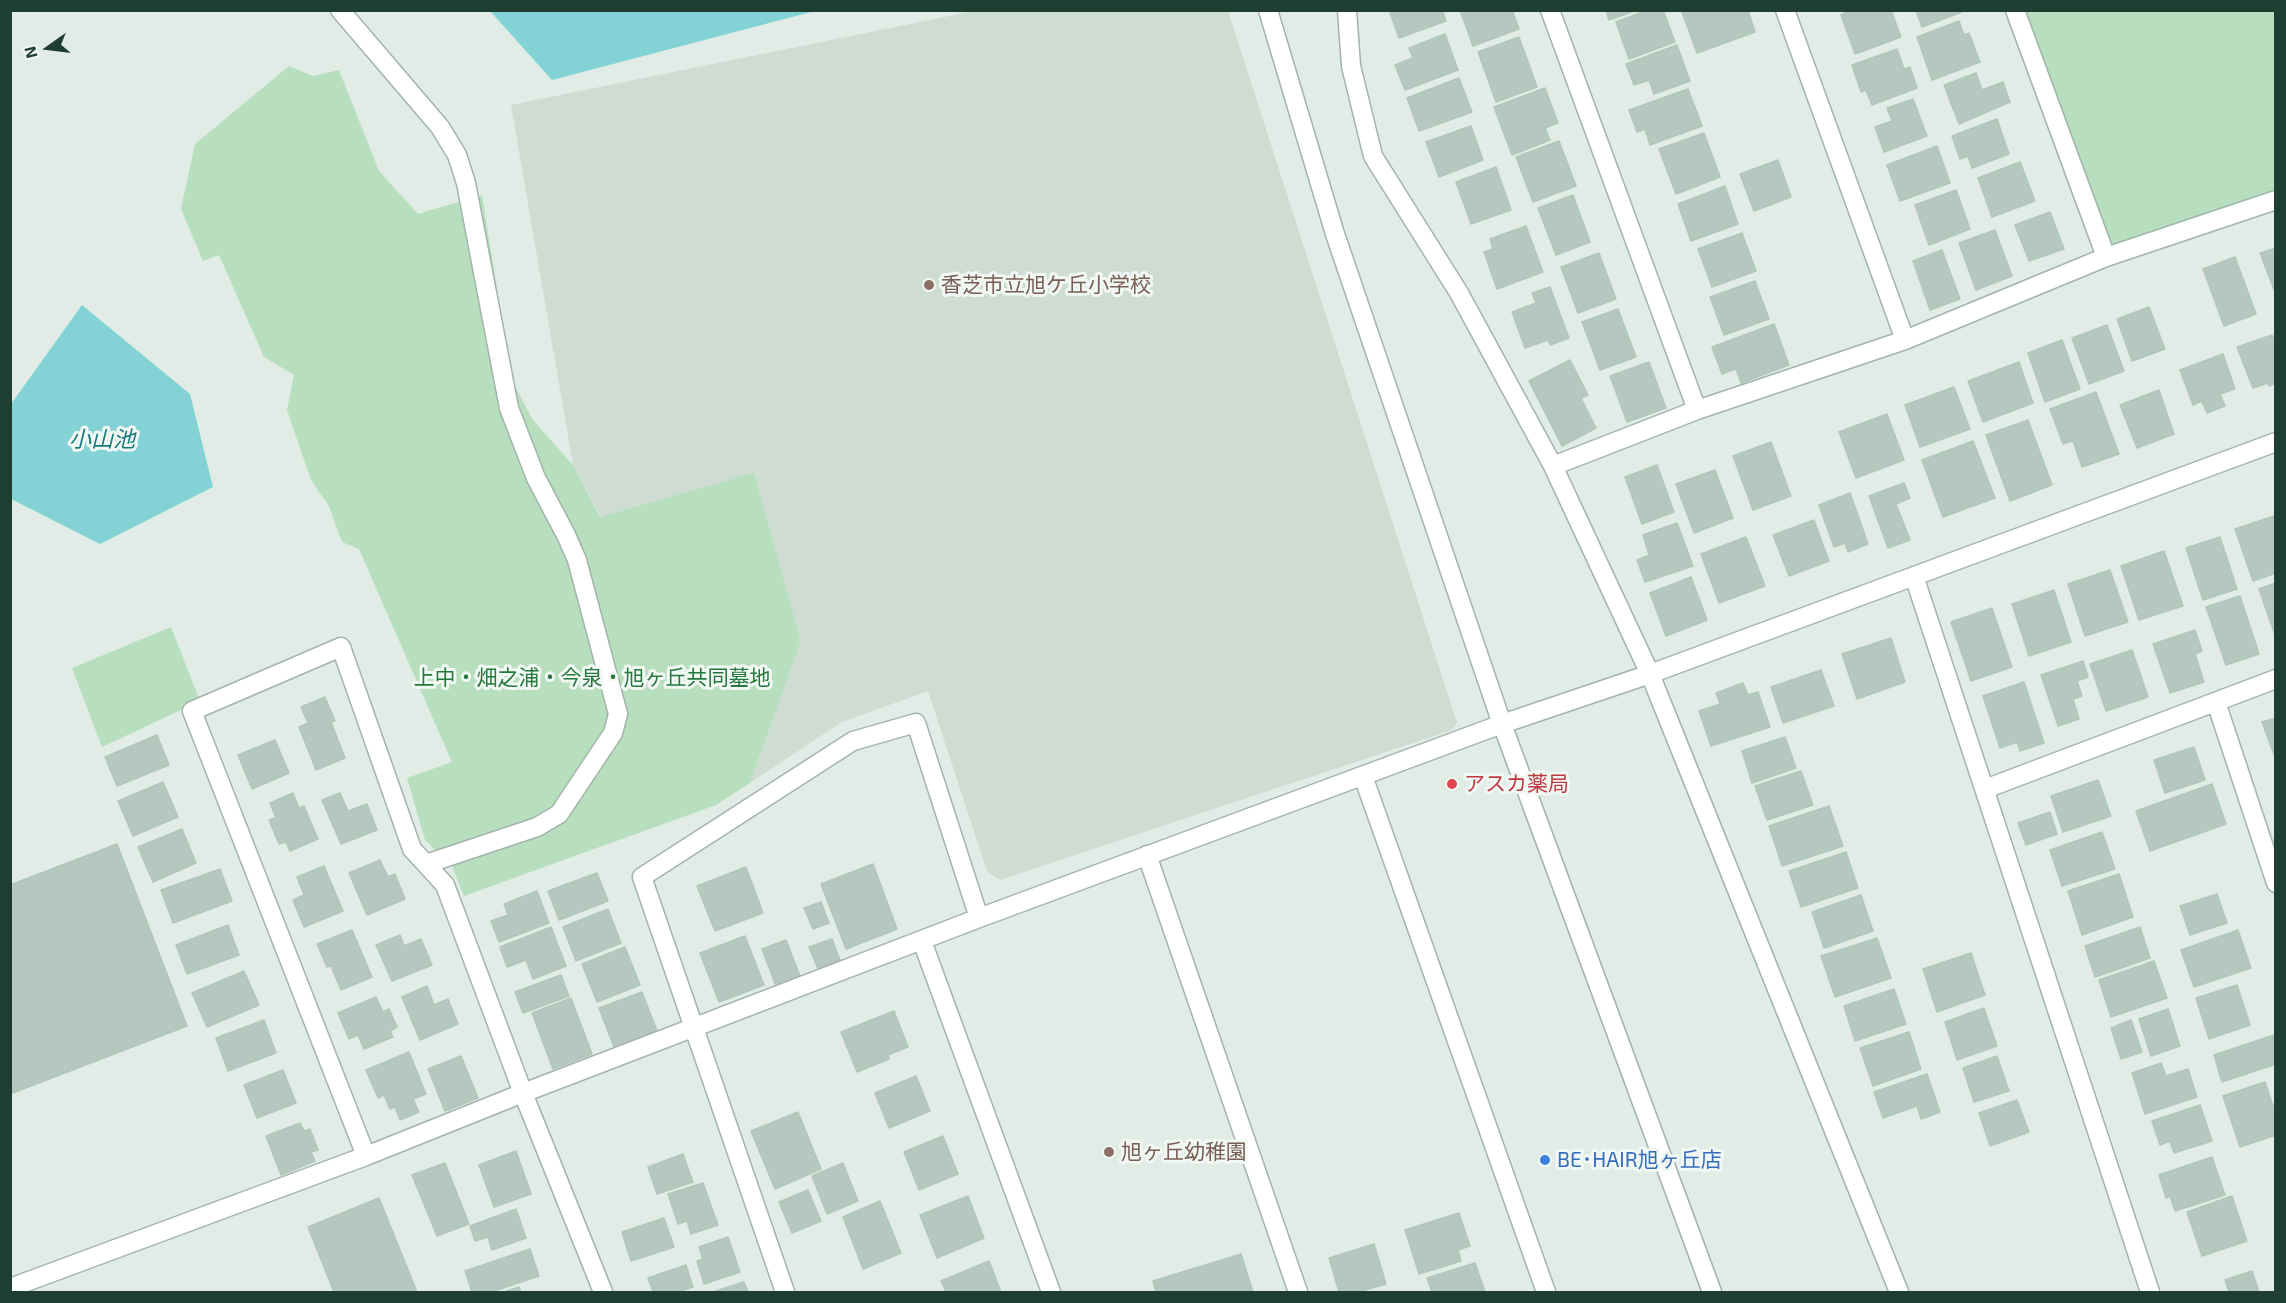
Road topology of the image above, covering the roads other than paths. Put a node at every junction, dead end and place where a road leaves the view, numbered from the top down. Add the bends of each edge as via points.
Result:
1 (340, 10) edge
2 (1268, 10) edge
3 (1347, 10) edge
4 (1551, 10) edge
5 (1785, 10) edge
6 (2015, 10) edge
7 (2276, 200) edge
8 (2106, 257) junction
9 (1905, 340) junction
10 (1697, 410) junction
11 (2276, 442) edge
12 (1553, 466) junction
13 (1914, 576) junction
14 (1650, 674) junction
15 (2276, 680) edge
16 (2216, 702) junction
17 (1502, 724) junction
18 (1363, 776) junction
19 (1985, 789) junction
20 (1147, 855) junction
21 (426, 864) junction
22 (2276, 883) edge
23 (979, 918) junction
24 (922, 941) junction
25 (694, 1028) junction
26 (523, 1094) junction
27 (366, 1156) junction
28 (10, 1288) edge
29 (603, 1293) edge
30 (785, 1293) edge
31 (1051, 1293) edge
32 (1298, 1293) edge
33 (1546, 1293) edge
34 (1712, 1293) edge
35 (1899, 1293) edge
36 (2150, 1293) edge

1 - 21 street via 440,127 457,155 466,183 509,408 536,478 577,560 618,714 613,733 559,814 537,827
2 - 17 street via 1335,234
3 - 12 street via 1351,66 1373,156 1459,293
4 - 10 street
5 - 9 street
6 - 8 street
7 - 8 street
8 - 9 street
9 - 10 street
10 - 12 street
11 - 13 street
12 - 14 street
13 - 14 street
13 - 19 street
14 - 17 street
14 - 35 street
15 - 16 street
16 - 19 street
16 - 22 street
17 - 18 street
17 - 34 street
18 - 20 street
18 - 33 street
19 - 36 street
20 - 23 street
20 - 32 street
21 - 26 street via 445,885
21 - 27 street via 412,849 341,647 192,711
23 - 24 street
23 - 25 street via 916,723 853,741 642,877
24 - 25 street
24 - 31 street
25 - 26 street
25 - 30 street
26 - 27 street
26 - 29 street
27 - 28 street

